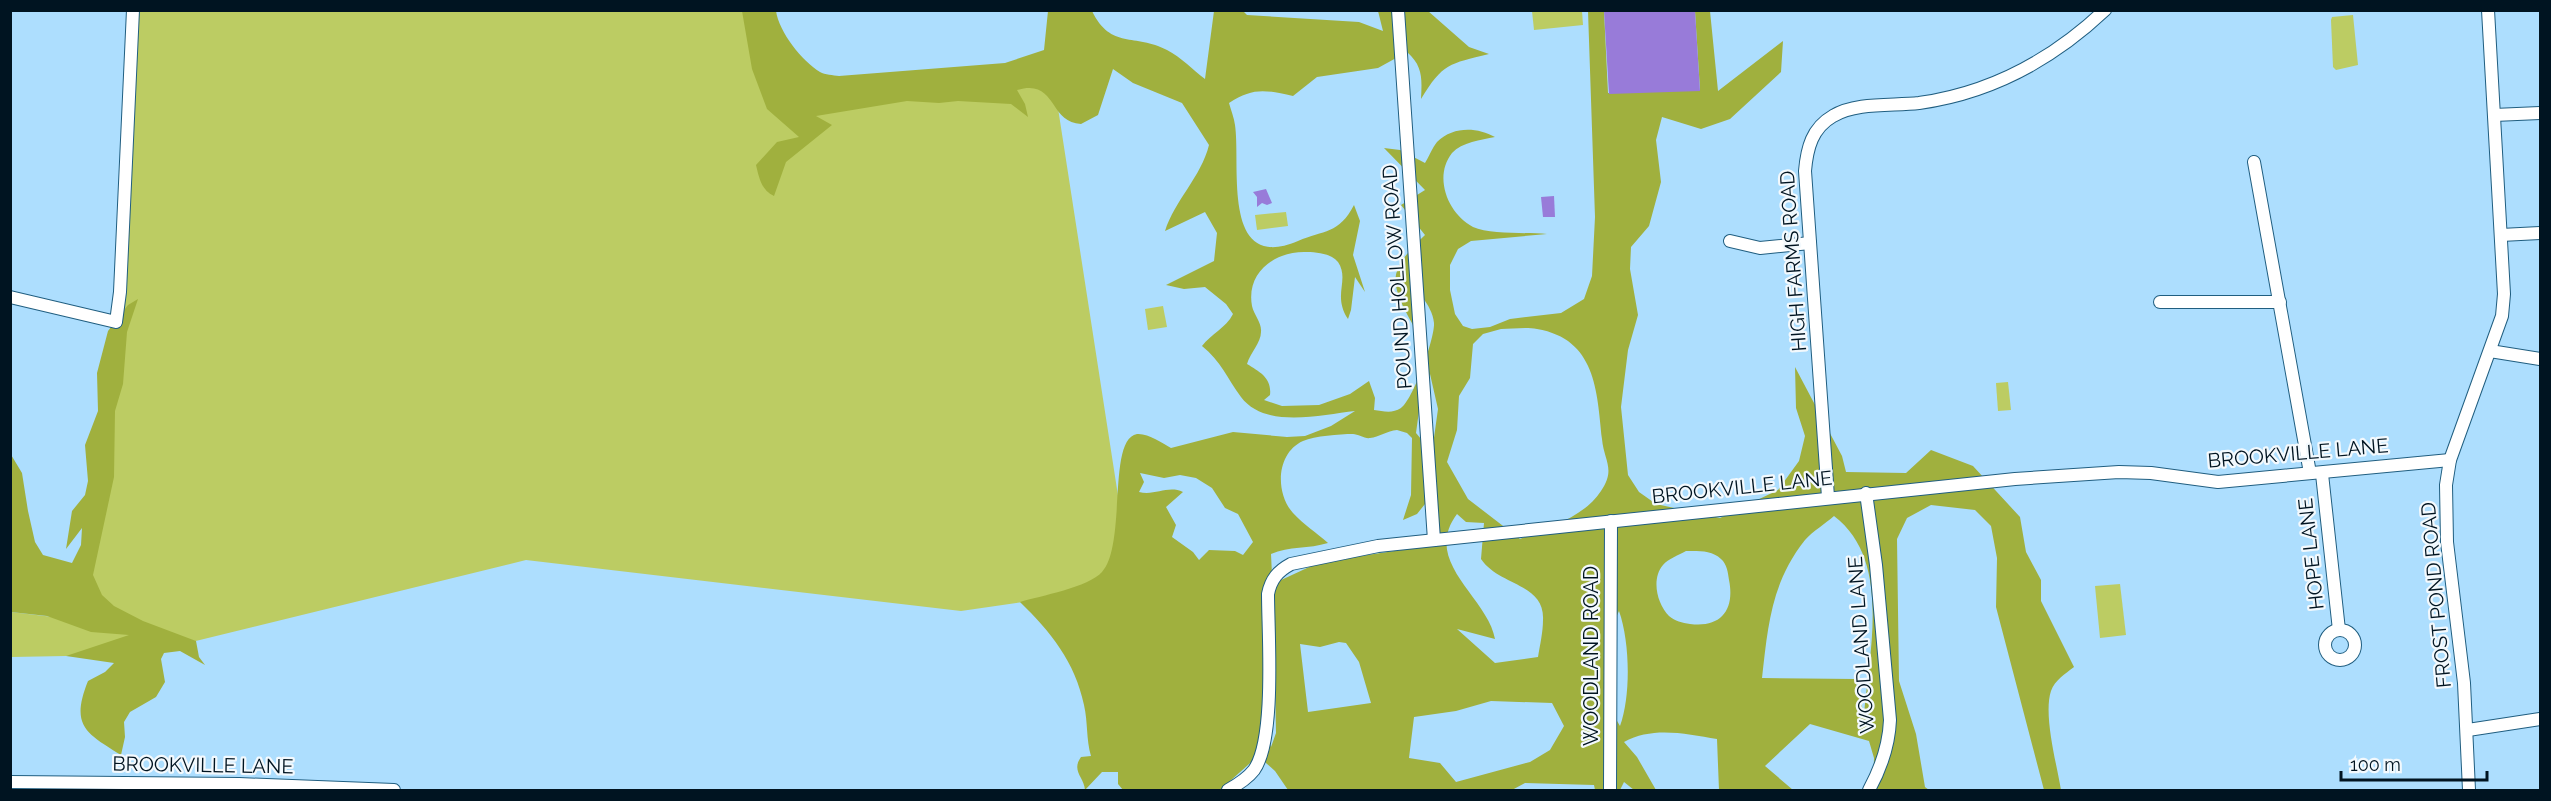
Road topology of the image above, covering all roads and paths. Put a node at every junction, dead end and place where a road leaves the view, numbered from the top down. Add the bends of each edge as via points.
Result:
1 (133, 10) edge
2 (1398, 10) edge
3 (2105, 10) edge
4 (2488, 10) edge
5 (2541, 113) edge
6 (2494, 115) junction
7 (2254, 162) dead end
8 (2541, 233) edge
9 (2501, 235) junction
10 (1730, 241) dead end
11 (1810, 243) junction
12 (10, 297) edge
13 (2160, 302) dead end
14 (2280, 302) junction
15 (2490, 351) junction
16 (2541, 359) edge
17 (2450, 460) junction
18 (2316, 474) junction
19 (1866, 493) junction
20 (1828, 497) junction
21 (1611, 522) junction
22 (1434, 540) junction
23 (2339, 630) dead end
24 (2541, 720) edge
25 (2468, 730) junction
26 (10, 782) edge
27 (394, 790) edge
28 (1228, 790) edge
29 (1610, 790) edge
30 (1869, 790) edge
31 (2469, 790) edge

1 - 12 street via 116,322
2 - 22 street, POUND HOLLOW ROAD
3 - 11 street, HIGH FARMS ROAD via 2042,61 1986,87 1920,103 1850,109 1825,121 1812,137 1807,153
4 - 6 street, FROST POND ROAD
5 - 6 street
6 - 9 street, FROST POND ROAD
7 - 14 street, HOPE LANE
8 - 9 street
9 - 15 street, FROST POND ROAD via 2502,316
10 - 11 street via 1760,248
11 - 20 street, HIGH FARMS ROAD
13 - 14 street
14 - 18 street, HOPE LANE
15 - 16 street
15 - 17 street, FROST POND ROAD
17 - 18 street, BROOKVILLE LANE
17 - 25 street, FROST POND ROAD via 2446,542
18 - 19 street, BROOKVILLE LANE via 2218,482 2119,472
18 - 23 street, HOPE LANE
19 - 20 street, BROOKVILLE LANE
19 - 30 street, WOODLAND LANE via 1890,720 1883,760
20 - 21 street, BROOKVILLE LANE
21 - 22 street, BROOKVILLE LANE
21 - 29 street, WOODLAND ROAD
22 - 28 street, BROOKVILLE LANE via 1320,556 1278,571 1268,594 1267,715 1261,756 1248,776
24 - 25 street
25 - 31 street, FROST POND ROAD
26 - 27 street, BROOKVILLE LANE

